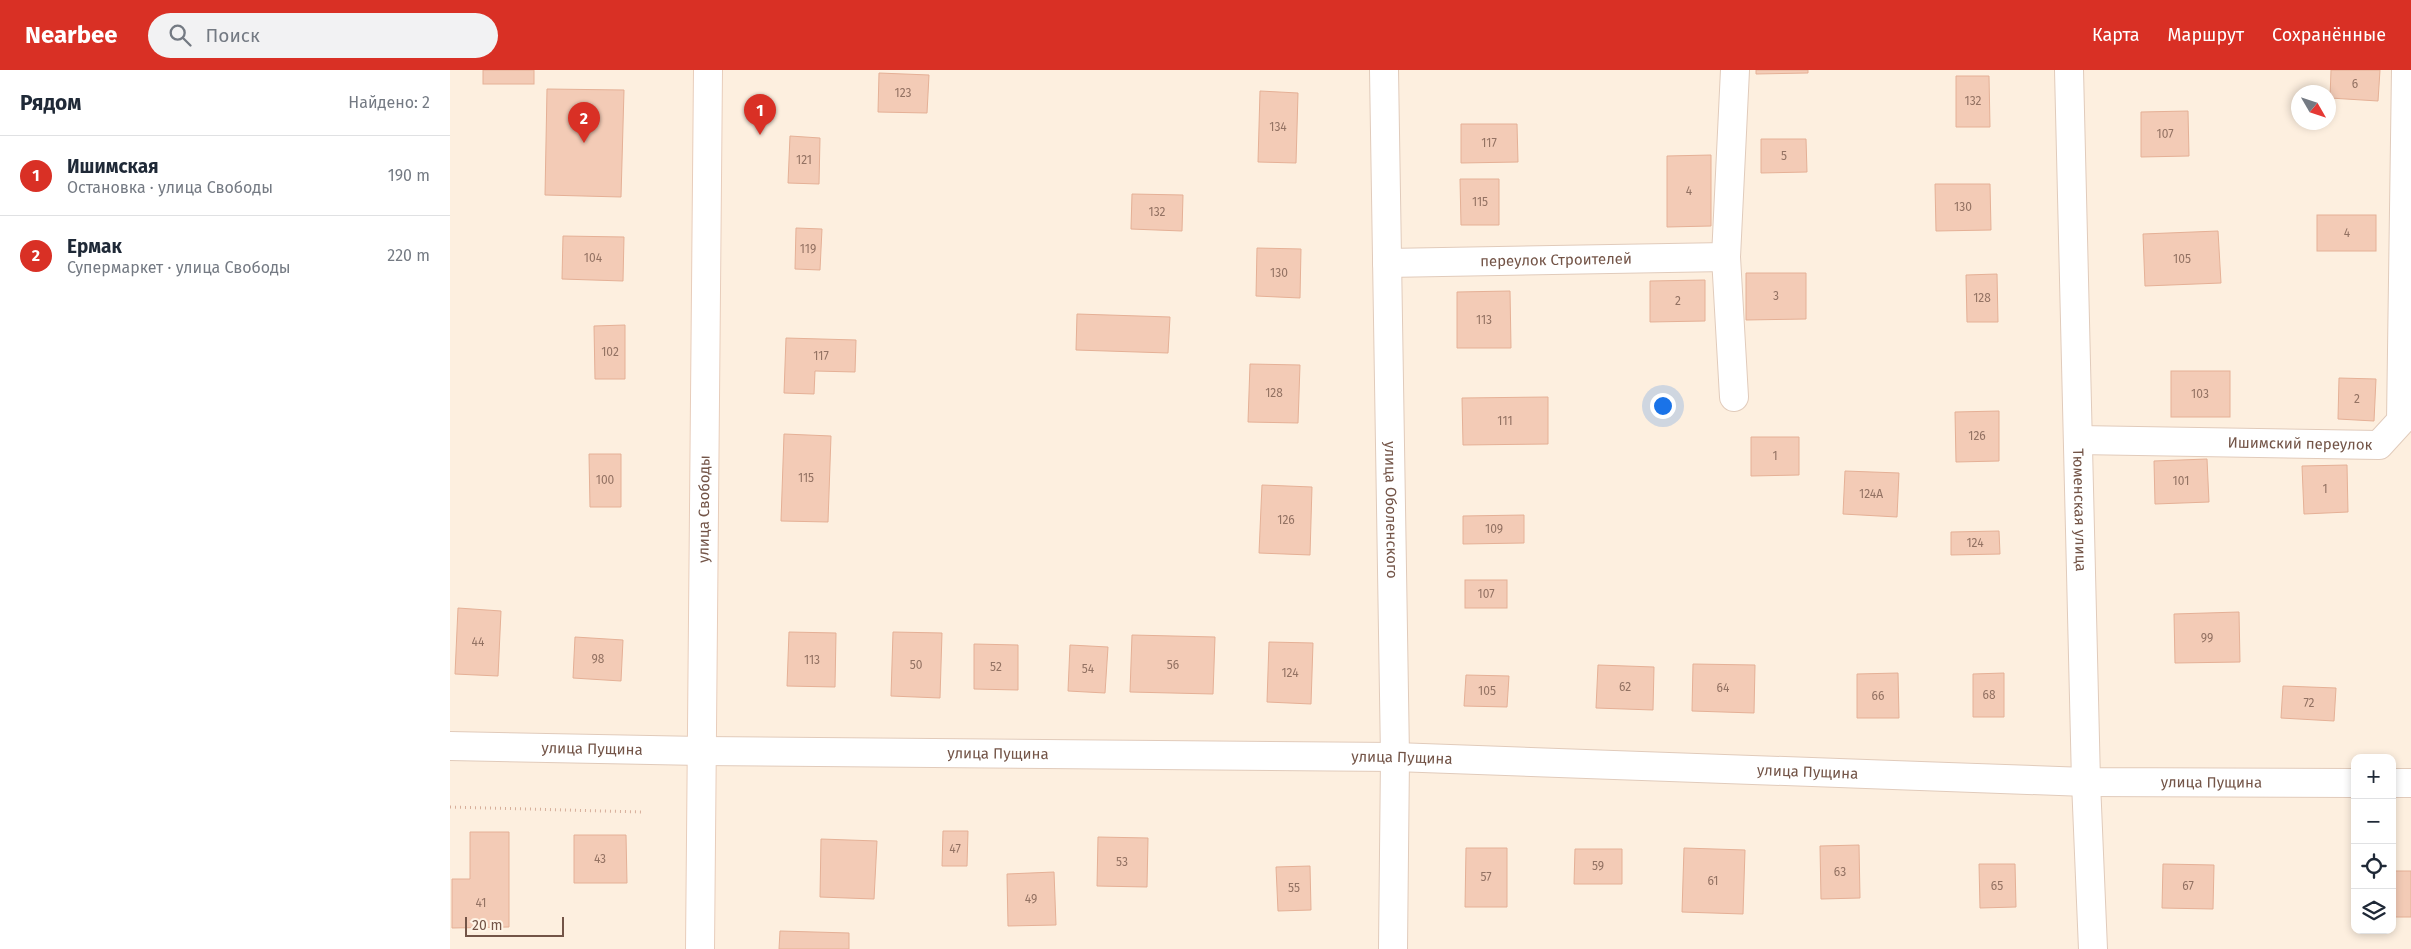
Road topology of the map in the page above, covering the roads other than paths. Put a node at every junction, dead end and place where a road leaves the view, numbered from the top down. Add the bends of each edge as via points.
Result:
1 (708, 70) edge
2 (1384, 70) edge
3 (1735, 70) edge
4 (2069, 70) edge
5 (2406, 70) edge
6 (1726, 257) junction
7 (1387, 263) junction
8 (1734, 397) dead end
9 (2078, 440) junction
10 (450, 746) edge
11 (701, 751) junction
12 (1395, 757) junction
13 (2086, 782) junction
14 (2351, 783) edge
15 (2396, 783) edge
16 (2411, 783) edge
17 (700, 949) edge
18 (1393, 949) edge
19 (2093, 949) edge

1 - 11 street, улица Свободы
2 - 7 street, улица Оболенского
3 - 6 street
4 - 9 street, Тюменская улица
5 - 9 street, Ишимский переулок via 2401,421 2379,446
6 - 7 street, переулок Строителей
6 - 8 street
7 - 12 street, улица Оболенского
9 - 13 street, Тюменская улица
10 - 11 street, улица Пущина
11 - 12 street, улица Пущина
11 - 17 street, улица Свободы
12 - 13 street, улица Пущина
12 - 18 street, улица Оболенского
13 - 14 street, улица Пущина
13 - 19 street, Тюменская улица
15 - 16 street

